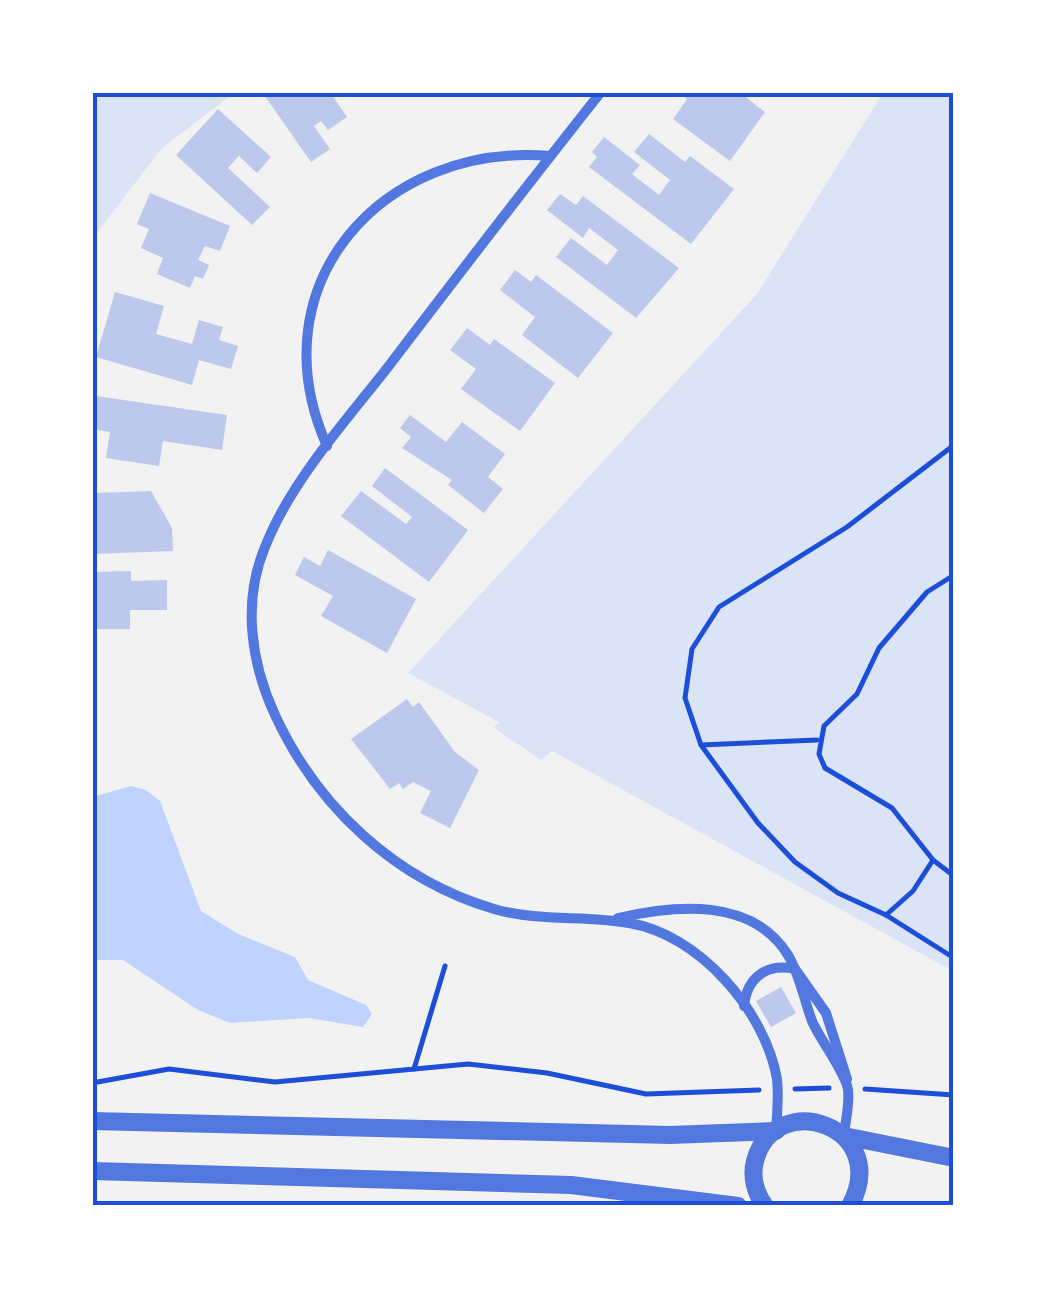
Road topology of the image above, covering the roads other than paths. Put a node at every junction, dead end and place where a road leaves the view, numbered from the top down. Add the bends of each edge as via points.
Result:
1 (601, 92) edge
2 (550, 156) junction
3 (327, 446) junction
4 (608, 920) junction
5 (796, 969) junction
6 (744, 1007) junction
7 (92, 1121) edge
8 (776, 1131) junction
9 (844, 1136) junction
10 (954, 1158) edge
11 (92, 1171) edge
12 (738, 1206) edge
13 (765, 1206) edge
14 (850, 1206) edge

1 - 2 street
2 - 3 street
2 - 3 street via 484,155 452,163 394,193 347,239 314,301 306,338 312,412
3 - 4 street via 264,547 251,608 258,670 294,752 352,826 418,877 496,910
4 - 5 street via 660,909 733,914 765,932
4 - 6 street via 687,946 715,968
5 - 6 street via 759,974
5 - 9 street via 822,1043 848,1088
6 - 8 street via 772,1061
7 - 8 street
8 - 9 street via 802,1120
8 - 13 street via 754,1165
9 - 10 street
9 - 14 street via 861,1174
11 - 12 street via 570,1185

